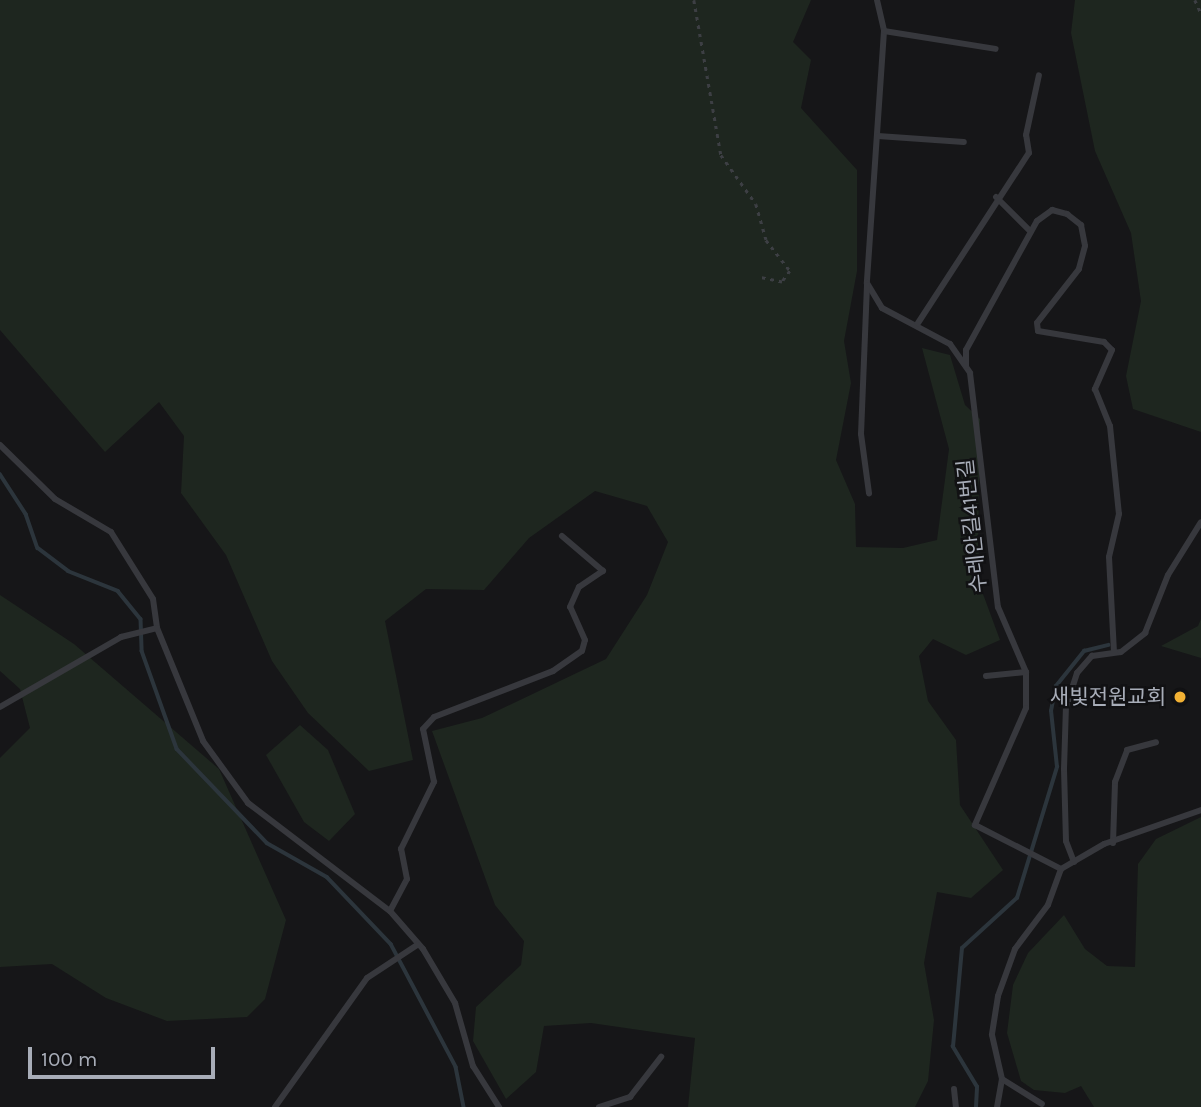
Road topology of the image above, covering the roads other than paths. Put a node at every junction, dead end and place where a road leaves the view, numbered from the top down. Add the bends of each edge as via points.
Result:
1 (877, 0) edge
2 (884, 31) junction
3 (996, 49) dead end
4 (1039, 75) dead end
5 (878, 136) junction
6 (964, 142) dead end
7 (996, 197) junction
8 (1031, 232) junction
9 (867, 283) junction
10 (918, 323) junction
11 (966, 367) junction
12 (0, 445) edge
13 (869, 493) dead end
14 (1201, 522) edge
15 (562, 536) dead end
16 (153, 629) junction
17 (1114, 652) junction
18 (1026, 672) junction
19 (986, 676) dead end
20 (0, 707) edge
21 (1156, 742) dead end
22 (1201, 810) edge
23 (1114, 843) junction
24 (1074, 862) junction
25 (1061, 869) junction
26 (390, 911) junction
27 (415, 948) junction
28 (660, 1057) dead end
29 (1002, 1079) junction
30 (954, 1089) dead end
31 (1042, 1104) dead end
32 (275, 1107) edge
33 (499, 1107) edge
34 (599, 1107) edge
35 (956, 1107) edge
36 (997, 1107) edge

1 - 2 lane
2 - 3 lane
2 - 5 lane
4 - 7 lane via 1026,135 1029,153
5 - 6 lane
5 - 9 lane
7 - 8 lane
7 - 10 lane
8 - 11 lane via 966,350
8 - 17 lane via 1052,210 1081,225 1085,246 1079,269 1037,323 1038,331 1104,342 1112,350 1095,389 1110,426 1119,514 1110,557
9 - 10 lane, 수레안길41번길 via 882,308
9 - 13 lane via 860,434
10 - 11 lane, 수레안길41번길 via 950,344
11 - 18 lane, 수레안길41번길 via 980,419 998,607
12 - 16 lane via 55,499 111,532 153,598
14 - 17 lane via 1168,575 1145,633
15 - 26 lane via 603,571 579,587 570,607 585,640 582,651 554,671 434,717 423,729 434,782 401,849 407,879
16 - 20 lane via 133,634
16 - 26 lane via 203,741 248,803
17 - 24 lane via 1091,656 1066,707 1066,841
18 - 19 lane
18 - 25 lane, 수레안길41번길 via 1026,708 975,825
21 - 23 lane via 1127,750 1115,782
22 - 23 lane
23 - 24 lane
24 - 25 lane
25 - 29 lane via 1048,905 1015,949 998,996 992,1035
26 - 27 lane
27 - 32 lane via 367,978 338,1012
27 - 33 lane via 455,1003 473,1066
28 - 34 lane via 630,1097
29 - 31 lane
29 - 36 lane
30 - 35 lane

